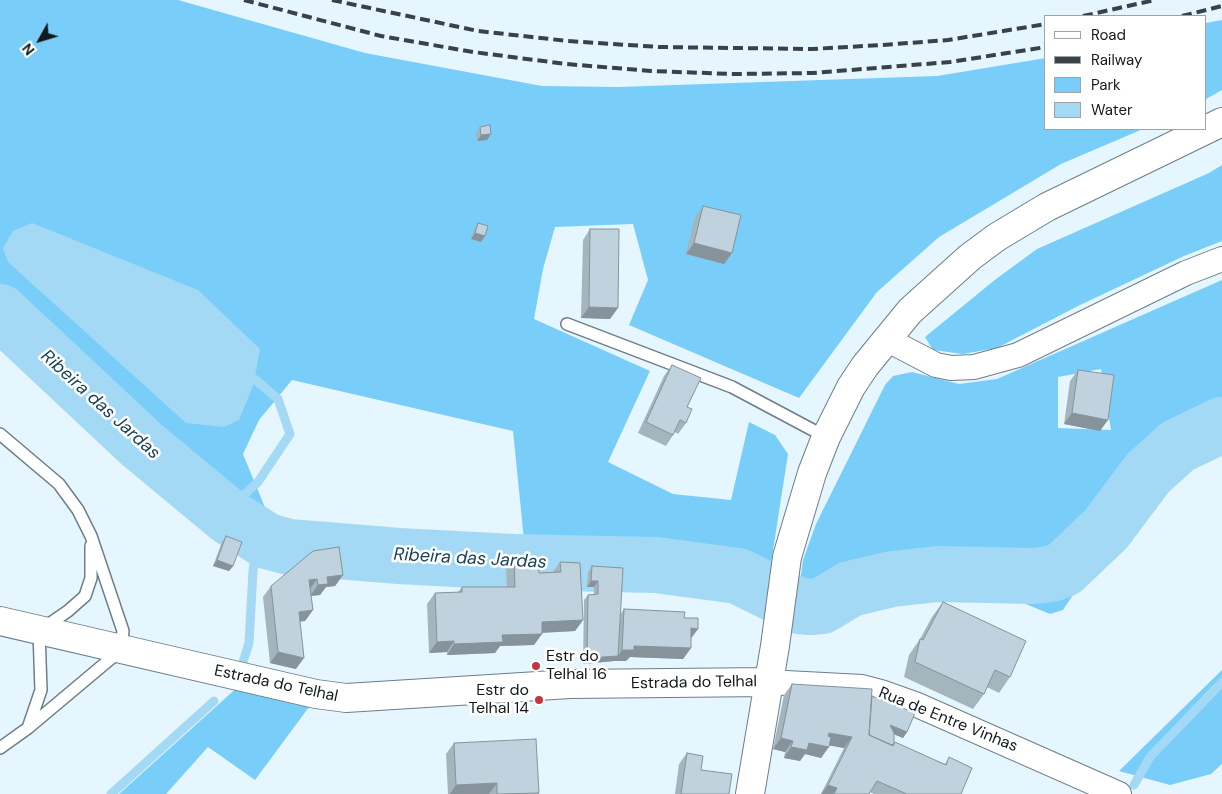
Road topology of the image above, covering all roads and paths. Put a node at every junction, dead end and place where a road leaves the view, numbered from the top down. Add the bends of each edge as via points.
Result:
1 (1222, 122) edge
2 (1207, 129) edge
3 (1206, 130) edge
4 (1222, 259) edge
5 (567, 324) dead end
6 (886, 339) junction
7 (0, 434) edge
8 (826, 437) junction
9 (91, 536) junction
10 (0, 621) edge
11 (39, 631) junction
12 (121, 650) junction
13 (767, 682) junction
14 (28, 728) junction
15 (0, 748) edge
16 (750, 794) edge
17 (1120, 794) edge

1 - 2 main road
3 - 6 main road via 1020,222 943,280
4 - 6 street via 1018,356 974,367 936,365
5 - 8 lane via 732,387
6 - 8 main road via 851,387
7 - 9 lane via 59,484 78,510
8 - 13 main road via 787,557
9 - 11 lane via 91,578 85,596
9 - 12 lane via 123,631
10 - 11 main road, Estrada do Telhal
11 - 12 main road, Estrada do Telhal
11 - 14 lane via 42,690
12 - 13 main road, Estrada do Telhal via 346,698 570,684
12 - 14 lane
13 - 16 main road
13 - 17 street, Rua de Entre Vinhas via 862,687 881,692
14 - 15 lane

